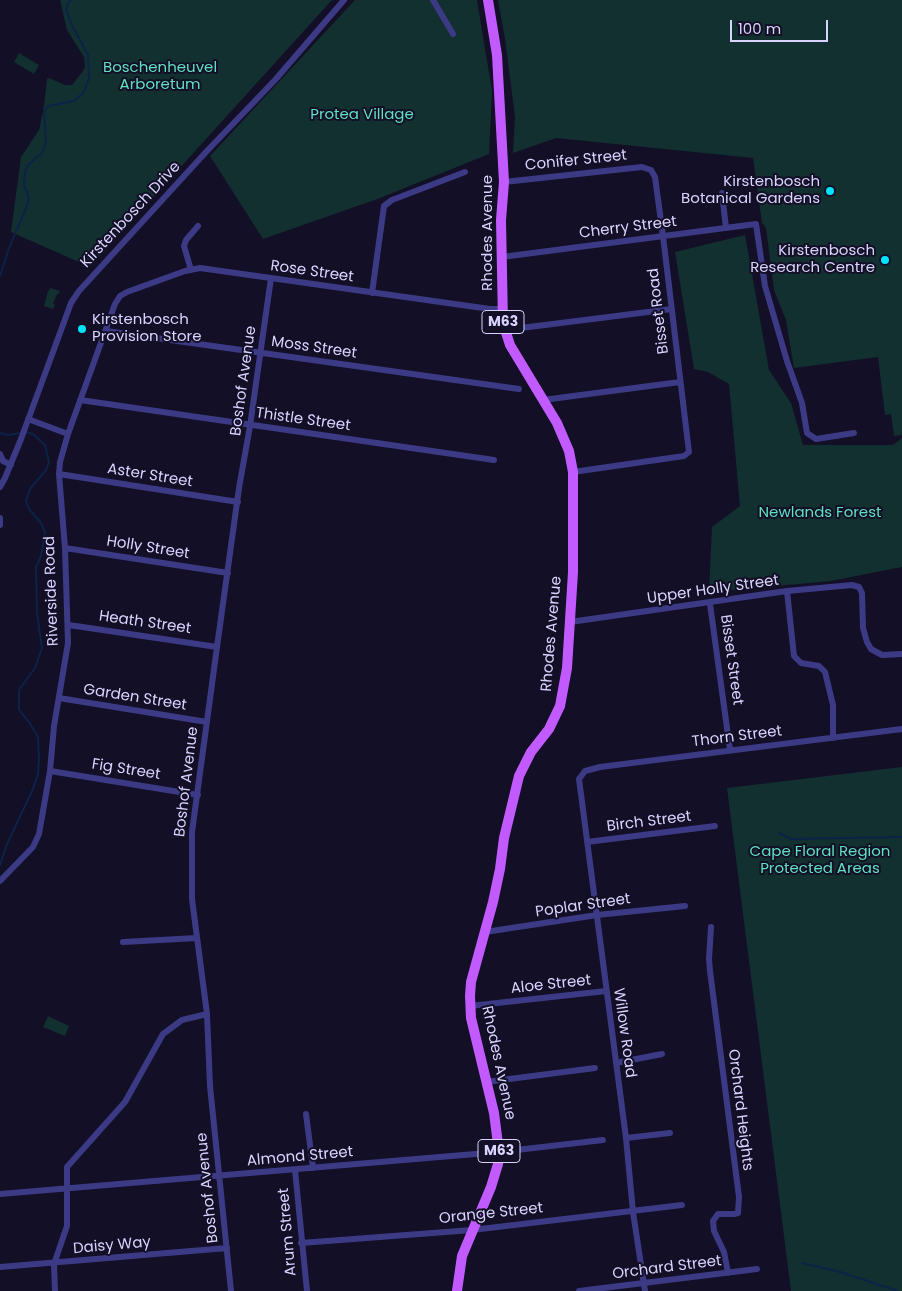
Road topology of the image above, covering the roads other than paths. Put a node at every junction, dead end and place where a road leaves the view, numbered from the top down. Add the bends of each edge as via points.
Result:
1 (344, 0) edge
2 (433, 0) edge
3 (488, 0) edge
4 (453, 34) dead end
5 (651, 170) joint
6 (465, 172) dead end
7 (504, 182) junction
8 (722, 193) dead end
9 (198, 226) dead end
10 (726, 228) junction
11 (663, 236) junction
12 (502, 257) junction
13 (191, 270) junction
14 (270, 278) junction
15 (372, 293) junction
16 (122, 294) joint
17 (672, 308) junction
18 (502, 309) junction
19 (106, 330) junction
20 (505, 330) junction
21 (260, 353) junction
22 (680, 382) junction
23 (519, 388) dead end
24 (80, 400) junction
25 (543, 400) junction
26 (27, 422) junction
27 (250, 426) junction
28 (854, 433) dead end
29 (68, 434) junction
30 (0, 454) edge
31 (494, 460) dead end
32 (10, 465) junction
33 (573, 472) junction
34 (59, 474) junction
35 (0, 486) edge
36 (238, 502) junction
37 (0, 518) edge
38 (0, 525) edge
39 (64, 548) junction
40 (228, 573) junction
41 (787, 592) junction
42 (710, 604) junction
43 (570, 622) junction
44 (69, 625) junction
45 (217, 646) junction
46 (902, 654) edge
47 (59, 698) junction
48 (207, 722) junction
49 (902, 729) edge
50 (833, 738) junction
51 (730, 750) junction
52 (50, 771) junction
53 (579, 778) joint
54 (198, 794) junction
55 (715, 826) dead end
56 (587, 842) junction
57 (0, 881) edge
58 (685, 906) dead end
59 (597, 915) junction
60 (711, 927) dead end
61 (485, 932) junction
62 (197, 938) junction
63 (124, 942) dead end
64 (606, 991) junction
65 (470, 1006) junction
66 (207, 1014) junction
67 (662, 1054) dead end
68 (616, 1063) junction
69 (595, 1068) dead end
70 (486, 1082) junction
71 (306, 1114) dead end
72 (670, 1133) dead end
73 (626, 1138) junction
74 (603, 1140) dead end
75 (499, 1152) junction
76 (314, 1168) junction
77 (295, 1170) junction
78 (220, 1177) junction
79 (68, 1188) junction
80 (0, 1194) edge
81 (682, 1205) dead end
82 (633, 1212) junction
83 (472, 1230) junction
84 (301, 1243) junction
85 (226, 1248) junction
86 (54, 1264) junction
87 (0, 1267) edge
88 (757, 1269) dead end
89 (728, 1273) junction
90 (644, 1283) junction
91 (55, 1291) edge
92 (231, 1291) edge
93 (307, 1291) edge
94 (457, 1291) edge
95 (579, 1291) edge
96 (645, 1291) edge

1 - 26 street, Kirstenbosch Drive via 275,80 79,291
2 - 4 street
3 - 7 main road, Rhodes Avenue / M63 via 497,55
5 - 7 street, Conifer Street via 644,167
5 - 11 street, Bisset Road via 655,176
6 - 15 street via 384,206
7 - 12 main road, Rhodes Avenue / M63
8 - 10 street
9 - 13 street via 184,246
10 - 11 street, Cherry Street
10 - 28 street, Cherry Street via 756,224 765,286 802,403 807,433 816,439
11 - 12 street, Cherry Street
11 - 17 street, Bisset Road
12 - 18 main road, Rhodes Avenue / M63
13 - 14 street, Rose Street via 203,268
13 - 16 street, Rose Street
14 - 15 street, Rose Street
14 - 21 street, Boshof Avenue
15 - 18 street, Rose Street
16 - 19 street, Riverside Road
17 - 20 street
17 - 22 street, Bisset Road
18 - 20 main road, Rhodes Avenue / M63
19 - 21 street, Moss Street
19 - 24 street, Riverside Road
20 - 25 main road, Rhodes Avenue / M63
21 - 23 street, Moss Street
21 - 27 street, Boshof Avenue
22 - 25 street
22 - 33 street, Bisset Road via 689,450 684,456
24 - 27 street, Thistle Street
24 - 29 street, Riverside Road
25 - 33 main road, Rhodes Avenue / M63 via 566,442
26 - 29 street
26 - 32 street, Kirstenbosch Drive
27 - 31 street, Thistle Street
27 - 36 street, Boshof Avenue
29 - 34 street, Riverside Road
30 - 32 street
32 - 35 street, Kirstenbosch Drive
33 - 43 main road, Rhodes Avenue / M63
34 - 36 street, Aster Street
34 - 39 street, Riverside Road
36 - 40 street, Boshof Avenue
37 - 38 street
39 - 40 street, Holly Street
39 - 44 street, Riverside Road
40 - 45 street, Boshof Avenue
41 - 42 street, Upper Holly Street
41 - 46 street, Upper Holly Street via 845,585 858,587 862,594 863,628 868,646 882,655
41 - 50 street via 794,656 801,663 819,666 825,672 833,705
42 - 43 street, Upper Holly Street
42 - 51 street, Bisset Street
43 - 61 main road, Rhodes Avenue / M63 via 560,706 519,776
44 - 45 street, Heath Street
44 - 47 street, Riverside Road
45 - 48 street, Boshof Avenue
47 - 48 street, Garden Street
47 - 52 street, Riverside Road
48 - 54 street, Boshof Avenue
49 - 50 street, Thorn Street
50 - 51 street, Thorn Street
51 - 53 street, Thorn Street via 600,767 585,772
52 - 54 street, Fig Street
52 - 57 street, Riverside Road via 36,842
53 - 56 street, Willow Road
54 - 62 street, Boshof Avenue via 192,838 192,899
55 - 56 street, Birch Street
56 - 59 street, Willow Road
58 - 59 street, Poplar Street
59 - 61 street, Poplar Street
59 - 64 street, Willow Road
60 - 89 street, Orchard Heights via 710,971 739,1197 738,1212 730,1215 720,1213 713,1221
61 - 65 main road, Rhodes Avenue / M63 via 471,982
62 - 63 street
62 - 66 street, Boshof Avenue
64 - 65 street, Aloe Street
64 - 68 street, Willow Road
65 - 70 main road, Rhodes Avenue / M63
66 - 78 street, Boshof Avenue via 210,1086
66 - 79 street via 182,1020 163,1034 126,1102 67,1167
67 - 68 street
68 - 73 street, Willow Road
69 - 70 street
70 - 75 main road, Rhodes Avenue / M63
71 - 76 street
72 - 73 street
73 - 82 street, Willow Road
74 - 75 street, Almond Street
75 - 76 street, Almond Street
75 - 83 main road, Rhodes Avenue / M63 via 491,1188
76 - 77 street, Almond Street
77 - 78 street, Almond Street
77 - 84 street, Arum Street
78 - 79 street, Almond Street
78 - 85 street, Boshof Avenue
79 - 80 street, Almond Street
79 - 86 street via 67,1226
81 - 82 street, Orange Street
82 - 83 street, Orange Street
82 - 90 street, Willow Road
83 - 84 street, Orange Street
83 - 94 main road, Rhodes Avenue / M63 via 462,1256
84 - 93 street, Arum Street
85 - 86 street, Daisy Way
85 - 92 street, Boshof Avenue
86 - 87 street, Daisy Way
86 - 91 street
88 - 89 street, Orchard Street
89 - 90 street, Orchard Street
90 - 95 street, Orchard Street
90 - 96 street, Willow Road

